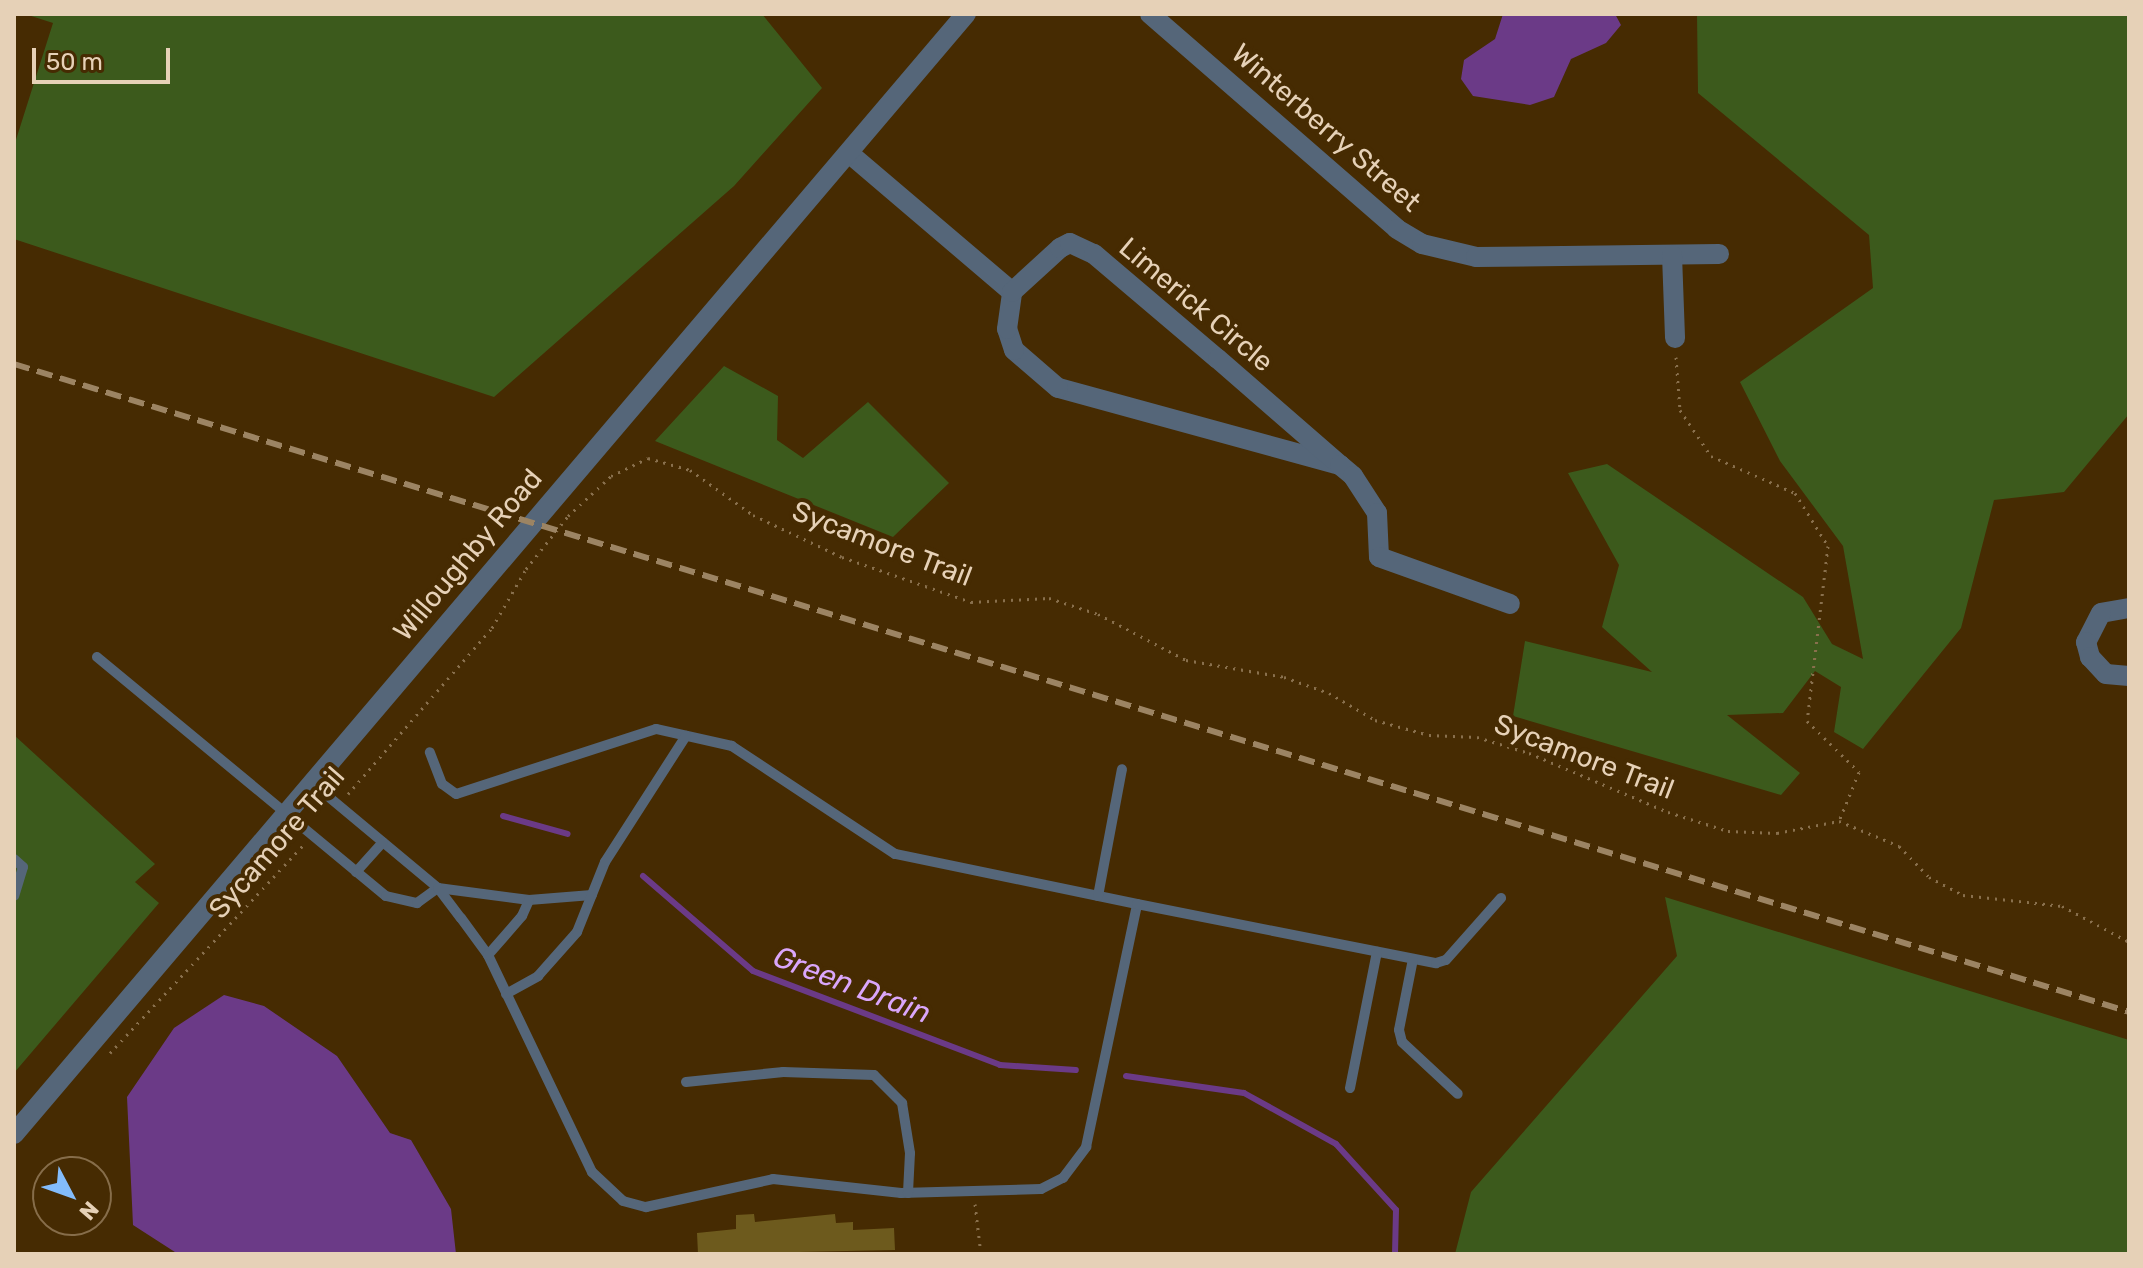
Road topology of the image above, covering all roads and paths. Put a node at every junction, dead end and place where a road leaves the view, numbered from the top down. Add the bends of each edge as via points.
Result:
1 (966, 14) edge
2 (1152, 15) edge
3 (850, 154) junction
4 (1719, 254) dead end
5 (1672, 255) junction
6 (1012, 292) junction
7 (1675, 338) joint
8 (1340, 465) junction
9 (1510, 604) dead end
10 (2127, 604) edge
11 (97, 657) dead end
12 (2129, 676) edge
13 (686, 736) junction
14 (430, 752) dead end
15 (1122, 769) dead end
16 (312, 783) junction
17 (338, 806) junction
18 (285, 814) junction
19 (1839, 821) junction
20 (312, 835) junction
21 (383, 842) junction
22 (14, 859) edge
23 (356, 872) junction
24 (438, 888) junction
25 (592, 895) junction
26 (14, 896) edge
27 (1098, 896) junction
28 (1501, 898) dead end
29 (529, 900) junction
30 (1137, 904) junction
31 (2129, 942) edge
32 (1377, 952) junction
33 (488, 955) junction
34 (1413, 959) junction
35 (506, 994) junction
36 (103, 1059) dead end
37 (686, 1082) dead end
38 (1350, 1088) dead end
39 (1458, 1094) dead end
40 (14, 1134) edge
41 (974, 1192) junction
42 (908, 1193) junction
43 (981, 1254) edge

1 - 3 street, Willoughby Road
2 - 5 street, Winterberry Street via 1397,229 1422,244 1476,257
3 - 6 street
3 - 16 street, Willoughby Road
4 - 5 street, Winterberry Street
5 - 7 street
6 - 8 street via 1007,329 1014,350 1058,388
6 - 8 street, Limerick Circle via 1060,248 1070,243 1083,247
7 - 19 path via 1680,410 1711,456 1795,493 1828,546 1807,721 1859,772
8 - 9 street, Limerick Circle via 1377,513 1379,557
10 - 12 street via 2101,613 2086,642 2090,657 2106,674
11 - 18 lane
13 - 14 lane via 656,729 456,794 442,784
13 - 25 lane via 605,862
13 - 27 lane via 732,746 895,854
15 - 27 lane
16 - 17 lane
16 - 18 street, Willoughby Road
17 - 19 path, Sycamore Trail via 492,628 526,569 568,516 611,476 648,458 690,470 753,515 842,557 971,602 1049,598 1098,614 1186,660 1284,677 1329,693 1375,720 1429,735 1477,737 1529,753 1668,812 1728,831 1777,833
17 - 21 lane
18 - 20 lane
18 - 40 street, Willoughby Road
19 - 31 path via 1899,846 1929,877 1963,895 2062,906
20 - 23 lane
20 - 36 path, Sycamore Trail
21 - 23 lane
21 - 24 lane
22 - 26 lane via 23,867
23 - 24 lane via 401,902 417,903
24 - 29 lane
24 - 33 lane
25 - 29 lane
25 - 35 lane via 577,932 538,976
27 - 30 lane
28 - 34 lane via 1446,960
29 - 33 lane
30 - 32 lane
30 - 41 lane via 1086,1147 1063,1178 1041,1189
32 - 34 lane
32 - 38 lane
33 - 35 lane
34 - 39 lane via 1399,1030 1402,1042
35 - 42 lane via 592,1172 623,1201 646,1207 773,1179
37 - 42 lane via 783,1072 874,1075 902,1103 910,1153
41 - 42 lane
41 - 43 path

